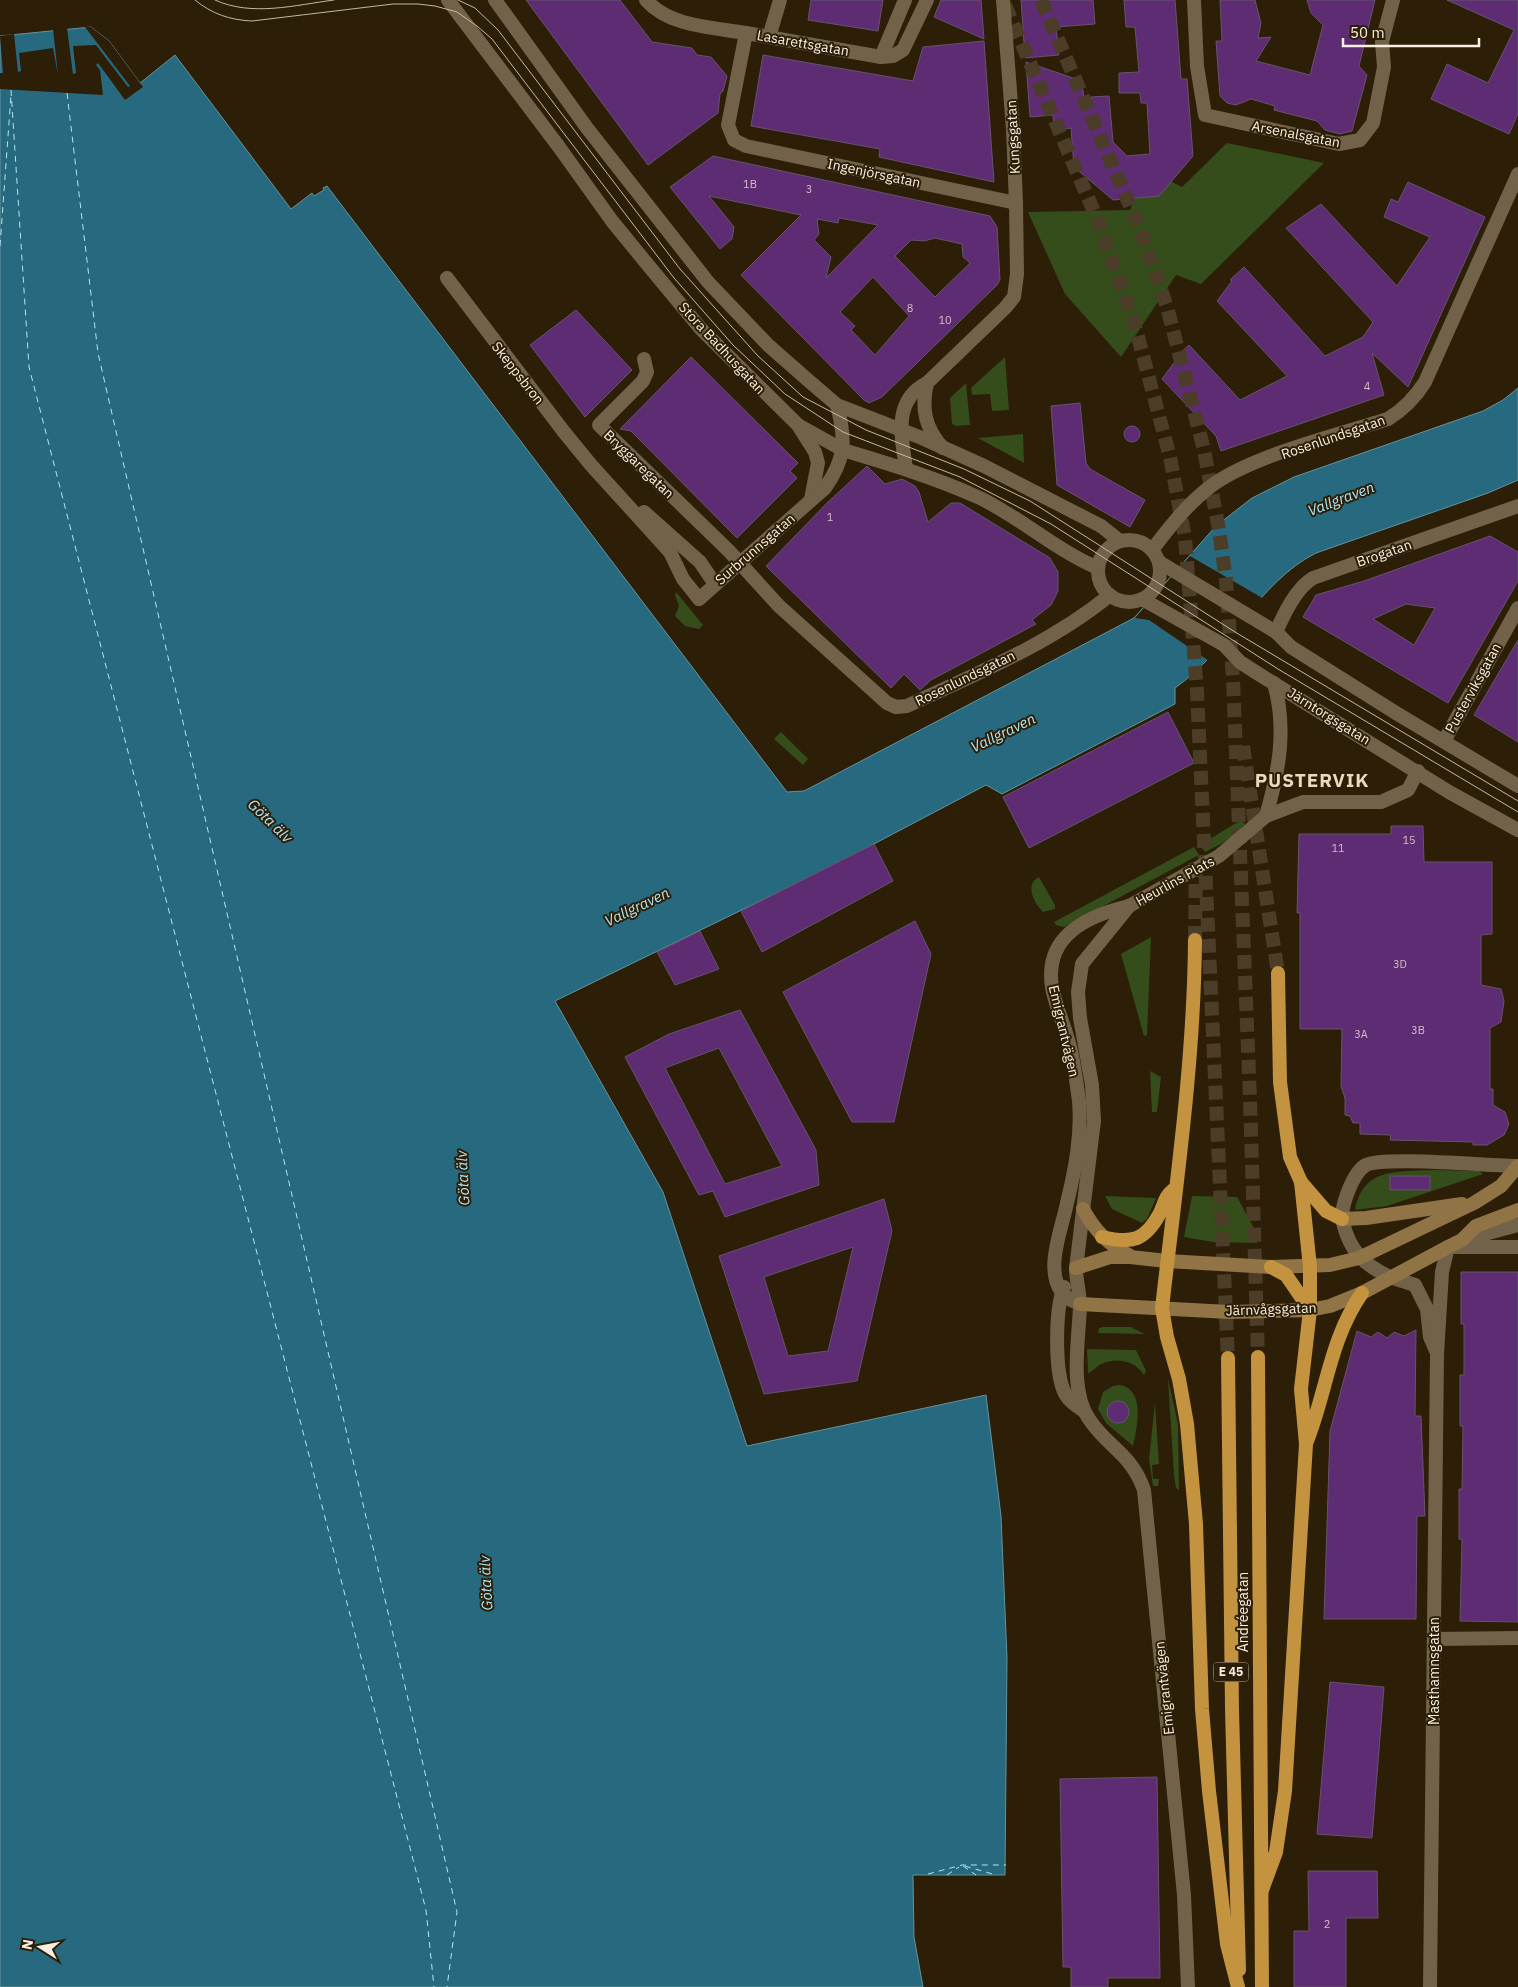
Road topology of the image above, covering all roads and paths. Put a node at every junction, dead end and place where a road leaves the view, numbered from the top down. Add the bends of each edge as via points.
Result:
1 (448, 0) edge
2 (495, 0) edge
3 (646, 0) edge
4 (780, 0) edge
5 (905, 0) edge
6 (927, 0) edge
7 (1003, 0) edge
8 (1194, 0) edge
9 (1393, 0) edge
10 (746, 33) junction
11 (769, 37) junction
12 (880, 57) junction
13 (734, 140) joint
14 (1518, 174) edge
15 (1016, 203) junction
16 (447, 278) dead end
17 (644, 359) dead end
18 (927, 383) junction
19 (837, 405) junction
20 (798, 425) junction
21 (901, 430) junction
22 (943, 448) junction
23 (843, 450) junction
24 (591, 465) junction
25 (906, 468) junction
26 (811, 499) junction
27 (1518, 506) edge
28 (1120, 541) junction
29 (1156, 556) junction
30 (739, 564) junction
31 (1098, 568) junction
32 (714, 584) junction
33 (1110, 595) junction
34 (699, 599) joint
35 (1145, 601) junction
36 (1518, 608) edge
37 (1276, 632) junction
38 (1274, 683) junction
39 (1444, 741) junction
40 (1418, 771) junction
41 (1518, 786) edge
42 (1266, 816) junction
43 (1518, 830) edge
44 (1129, 906) junction
45 (1195, 940) tunnel mouth
46 (1278, 973) tunnel mouth
47 (1518, 1166) edge
48 (1300, 1182) junction
49 (1176, 1188) junction
50 (1474, 1203) junction
51 (1084, 1209) junction
52 (1518, 1210) edge
53 (1342, 1219) junction
54 (1518, 1225) edge
55 (1102, 1237) junction
56 (1462, 1240) junction
57 (1448, 1247) junction
58 (1518, 1247) edge
59 (1130, 1257) junction
60 (1359, 1258) junction
61 (1167, 1261) junction
62 (1271, 1267) junction
63 (1310, 1267) junction
64 (1076, 1268) junction
65 (1390, 1277) junction
66 (1362, 1293) junction
67 (1061, 1299) junction
68 (1080, 1304) junction
69 (1162, 1308) junction
70 (1310, 1310) junction
71 (1437, 1354) junction
72 (1258, 1357) tunnel mouth
73 (1228, 1358) tunnel mouth
74 (1084, 1411) junction
75 (1306, 1444) junction
76 (1518, 1638) edge
77 (1434, 1639) junction
78 (1262, 1890) junction
79 (1188, 1987) edge
80 (1239, 1987) edge
81 (1262, 1987) edge
82 (1430, 1987) edge

1 - 20 street, Stora Badhusgatan via 636,251 702,329
2 - 19 street via 588,128 708,282 768,345
3 - 10 street via 655,10 671,19
4 - 11 street
5 - 12 street
6 - 12 street, Lasarettsgatan via 903,50 893,56
7 - 15 street, Kungsgatan
8 - 9 street, Arsenalsgatan via 1197,66 1205,115 1339,144 1360,140 1373,123 1384,67 1382,42
10 - 11 street, Lasarettsgatan
10 - 13 street, Lasarettsgatan via 728,125
11 - 12 street, Lasarettsgatan
13 - 15 street, Ingenjörsgatan via 746,146
14 - 29 street, Rosenlundsgatan via 1416,396 1388,419 1282,453 1222,479 1206,490 1167,530
15 - 18 street, Kungsgatan via 1017,274 1014,297
16 - 24 street, Skeppsbron
17 - 30 street, Bryggaregatan via 647,372 643,381 599,425
18 - 21 street via 908,398 903,409
18 - 22 street via 923,410 932,436
19 - 21 street
19 - 23 street, Surbrunnsgatan
20 - 23 street, Stora Badhusgatan
20 - 26 street via 818,463
21 - 22 street
21 - 25 street
22 - 28 street via 1092,521
23 - 25 street, Stora Badhusgatan
23 - 26 street, Surbrunnsgatan via 834,475
24 - 32 street, Skeppsbron via 700,562
24 - 34 street, Skeppsbron via 670,552 683,579
25 - 31 street, Stora Badhusgatan via 980,499 1020,520 1078,560
26 - 30 street, Surbrunnsgatan
27 - 37 street, Brogatan via 1313,578 1282,617
28 - 29 street via 1141,542
28 - 31 street via 1104,553
29 - 35 street, Rosenlundsgatan via 1158,582
29 - 37 street
30 - 32 street, Surbrunnsgatan
30 - 33 street, Rosenlundsgatan via 830,653 887,703 896,707 907,706 998,664 1086,614
31 - 33 street via 1099,580
32 - 34 street, Surbrunnsgatan
33 - 35 street via 1125,602
35 - 38 street, Järntorgsgatan via 1224,645 1240,662
36 - 39 street, Pusterviksgatan
37 - 39 street via 1291,647
38 - 40 street, Järntorgsgatan
38 - 42 street via 1280,703 1282,738
39 - 41 street
40 - 42 street via 1408,790 1381,802 1304,802
40 - 43 street, Järntorgsgatan
42 - 44 street, Heurlins Plats via 1219,856
44 - 51 street, Emigrantvägen via 1082,964 1078,992 1094,1121
44 - 67 street, Emigrantvägen via 1103,912 1080,924 1062,940 1051,968 1052,988 1072,1056 1079,1102 1075,1165 1054,1271
45 - 49 highway via 1194,1009
46 - 48 highway via 1280,1082 1290,1157
47 - 50 main road via 1501,1186
47 - 53 street via 1408,1162 1366,1166 1356,1175 1345,1199
48 - 53 highway via 1326,1211
48 - 63 highway
49 - 55 highway via 1168,1194 1160,1214 1147,1232 1137,1239 1117,1241
49 - 61 highway
50 - 53 main road
50 - 60 main road
51 - 55 main road
51 - 64 street, Emigrantvägen
52 - 56 main road via 1476,1226
53 - 60 street, Masthamnsgatan via 1347,1238
54 - 56 street, Järnvågsgatan
55 - 59 main road
56 - 57 main road, Järnvågsgatan
57 - 58 street, Järnvågsgatan
57 - 65 main road, Järnvågsgatan
57 - 71 street, Masthamnsgatan via 1442,1272
59 - 61 main road
59 - 64 main road via 1110,1257
60 - 63 main road
60 - 65 street, Masthamnsgatan via 1371,1269
61 - 62 main road
61 - 69 highway
62 - 63 main road
62 - 70 highway via 1286,1275
63 - 70 highway
64 - 67 street via 1070,1274
64 - 68 street, Emigrantvägen
65 - 66 main road, Järnvågsgatan
65 - 71 street, Masthamnsgatan via 1415,1285 1427,1309 1430,1337
66 - 70 main road, Järnvågsgatan
66 - 75 highway via 1340,1329 1318,1414
67 - 68 street
67 - 74 street, Emigrantvägen via 1058,1360 1063,1390 1070,1402
68 - 69 main road, Järnvågsgatan
68 - 74 street, Emigrantvägen via 1077,1366
69 - 70 main road, Järnvågsgatan via 1229,1312
69 - 80 highway via 1187,1424 1196,1524 1202,1710 1209,1791 1227,1944
70 - 75 highway via 1301,1389
71 - 77 street, Masthamnsgatan
72 - 78 highway, Andréegatan / E 45
73 - 80 highway, Andréegatan / E 45
74 - 79 street, Emigrantvägen via 1128,1459 1144,1490 1183,1885
75 - 78 highway via 1285,1791 1276,1852
76 - 77 street
77 - 82 street, Masthamnsgatan
78 - 81 highway, Andréegatan / E 45

